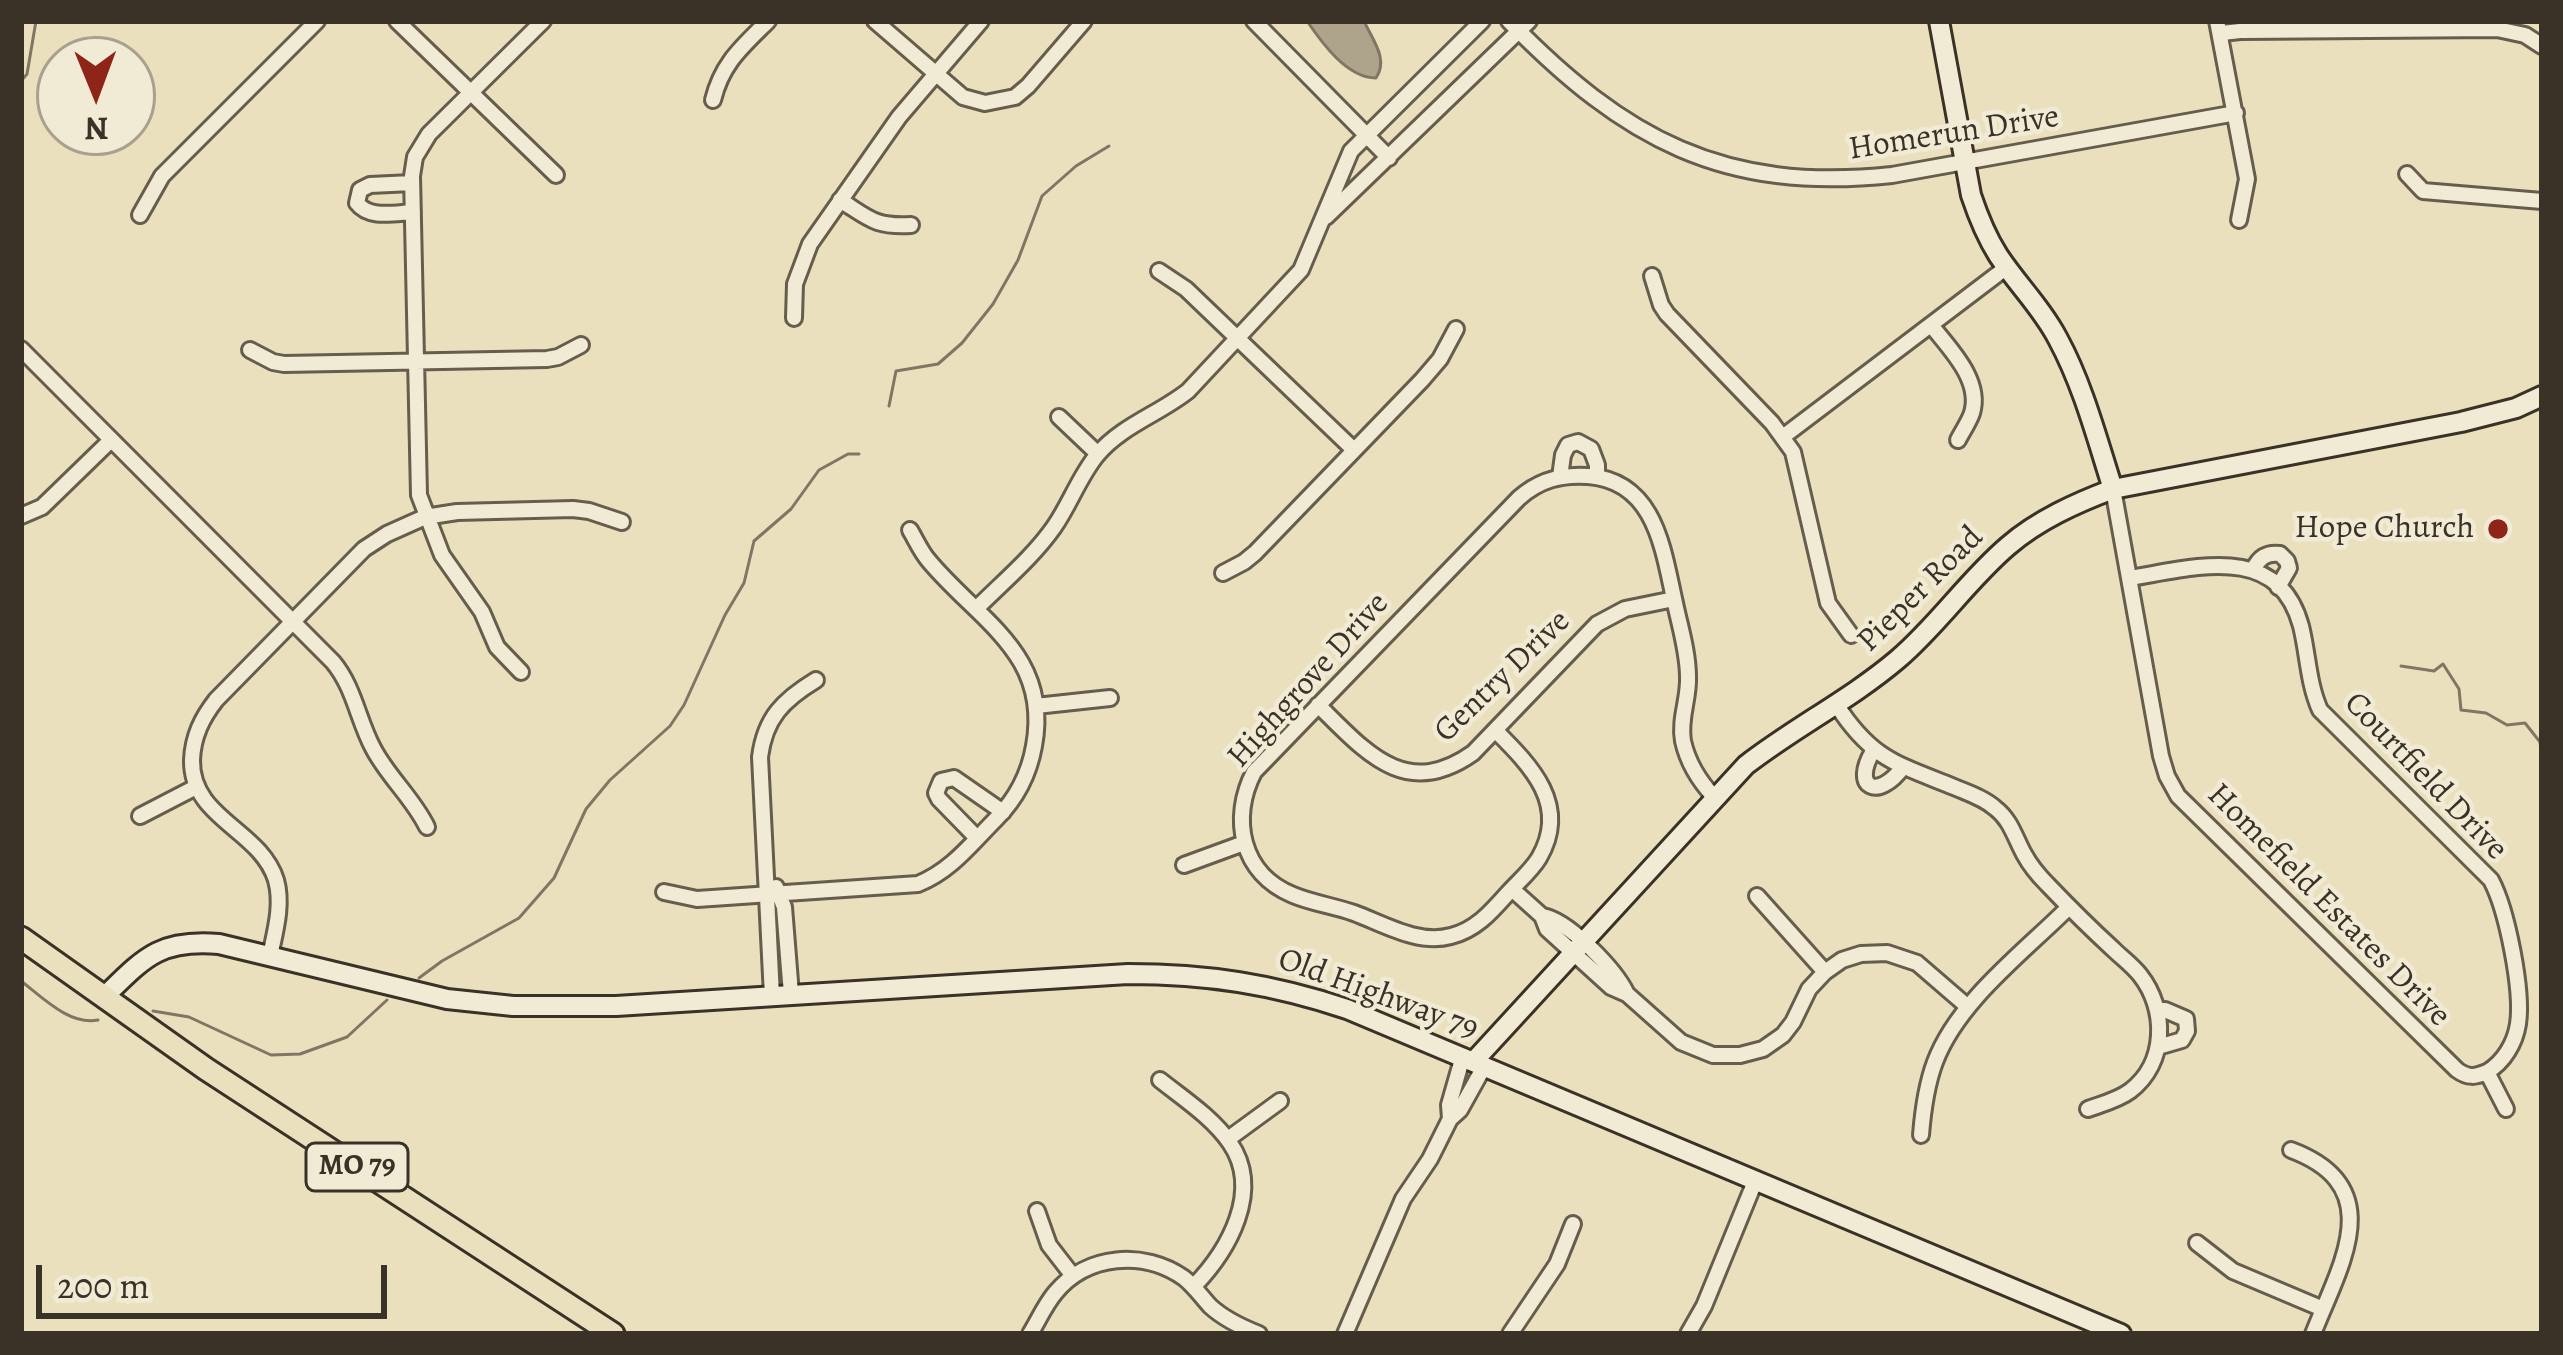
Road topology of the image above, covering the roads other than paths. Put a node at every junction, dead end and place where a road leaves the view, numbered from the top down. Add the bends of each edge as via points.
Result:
1 (317, 21) edge
2 (397, 21) edge
3 (543, 21) edge
4 (768, 21) edge
5 (875, 21) edge
6 (981, 21) edge
7 (1084, 21) edge
8 (1254, 21) edge
9 (1482, 21) edge
10 (1940, 21) edge
11 (1519, 24) edge
12 (2512, 26) edge
13 (2220, 27) edge
14 (2542, 46) edge
15 (935, 74) junction
16 (471, 94) junction
17 (712, 100) dead end
18 (2236, 113) junction
19 (1366, 136) junction
20 (1389, 158) junction
21 (1965, 163) junction
22 (2407, 174) dead end
23 (556, 175) dead end
24 (412, 183) junction
25 (840, 200) junction
26 (2542, 201) edge
27 (413, 212) junction
28 (140, 215) dead end
29 (2239, 220) dead end
30 (911, 225) dead end
31 (1318, 225) junction
32 (2007, 267) junction
33 (1160, 271) dead end
34 (1652, 276) dead end
35 (794, 318) dead end
36 (1931, 325) junction
37 (1456, 329) dead end
38 (1238, 338) junction
39 (581, 344) dead end
40 (21, 349) edge
41 (250, 350) dead end
42 (416, 364) junction
43 (2542, 396) edge
44 (1059, 418) dead end
45 (1784, 436) junction
46 (111, 440) junction
47 (1958, 440) dead end
48 (1354, 450) junction
49 (1097, 454) junction
50 (1560, 477) junction
51 (1597, 477) junction
52 (2113, 488) junction
53 (21, 516) edge
54 (425, 517) junction
55 (622, 522) dead end
56 (910, 530) dead end
57 (2253, 570) junction
58 (1223, 573) dead end
59 (2130, 578) junction
60 (2278, 587) junction
61 (1674, 598) junction
62 (977, 608) junction
63 (293, 621) junction
64 (1851, 635) dead end
65 (521, 672) dead end
66 (816, 680) dead end
67 (1110, 698) dead end
68 (1836, 704) junction
69 (1318, 705) junction
70 (1036, 706) junction
71 (1496, 731) junction
72 (1873, 751) junction
73 (1903, 767) junction
74 (196, 788) junction
75 (1714, 797) junction
76 (1003, 812) junction
77 (140, 816) dead end
78 (427, 827) dead end
79 (977, 838) junction
80 (1244, 843) junction
81 (1184, 865) dead end
82 (1512, 889) junction
83 (664, 892) dead end
84 (772, 894) junction
85 (1757, 896) dead end
86 (2069, 907) junction
87 (21, 938) edge
88 (1578, 948) junction
89 (270, 956) junction
90 (1825, 972) junction
91 (781, 995) junction
92 (104, 998) junction
93 (1967, 1007) junction
94 (2156, 1010) junction
95 (2158, 1047) junction
96 (1474, 1061) junction
97 (2487, 1072) junction
98 (1160, 1080) dead end
99 (1280, 1101) dead end
100 (2088, 1109) dead end
101 (2506, 1109) dead end
102 (1450, 1119) junction
103 (1921, 1135) dead end
104 (1228, 1139) junction
105 (2291, 1150) dead end
106 (1756, 1179) junction
107 (1037, 1211) dead end
108 (1573, 1224) dead end
109 (2197, 1244) dead end
110 (1073, 1276) junction
111 (1194, 1286) junction
112 (2323, 1309) junction
113 (613, 1334) edge
114 (1030, 1334) edge
115 (1259, 1334) edge
116 (1345, 1334) edge
117 (1510, 1334) edge
118 (1688, 1334) edge
119 (2121, 1334) edge
120 (2312, 1334) edge

1 - 28 street via 163,176
2 - 16 street
3 - 16 street
4 - 17 street via 726,64
5 - 15 street
6 - 15 street
7 - 15 street via 1015,97 973,100
8 - 19 street
9 - 19 street
10 - 21 street
11 - 20 street
11 - 21 street, Homerun Drive via 1609,110 1719,163 1828,179
12 - 13 street
12 - 14 street
13 - 18 street
15 - 25 street
16 - 23 street
16 - 24 street via 429,134
18 - 21 street, Homerun Drive
18 - 29 street via 2247,179
19 - 20 street
19 - 31 street
20 - 31 street
21 - 32 street via 1978,216
22 - 26 street via 2423,191
24 - 27 street
24 - 27 street via 370,185 357,203 370,213
25 - 30 street via 876,224
25 - 35 street via 802,262
27 - 42 street
31 - 38 street via 1301,270
32 - 36 street
32 - 52 street via 2071,365
33 - 38 street
34 - 45 street via 1667,314
36 - 45 street
36 - 47 street via 1973,393
37 - 48 street via 1440,359
38 - 48 street
38 - 49 street via 1188,391
39 - 42 street via 547,359
40 - 46 street
41 - 42 street via 284,364
42 - 54 street
43 - 52 street, Pieper Road via 2461,422
44 - 49 street
45 - 64 street via 1828,603
46 - 53 street via 42,507
46 - 63 street
48 - 58 street via 1244,562
49 - 62 street via 1050,533
50 - 51 street
50 - 51 street, Highgrove Drive via 1562,454 1578,442 1591,449
50 - 69 street, Highgrove Drive via 1519,498
51 - 61 street, Highgrove Drive via 1650,514
52 - 59 street, Homefield Estates Drive
52 - 68 street, Pieper Road via 2009,545 1909,650
54 - 55 street via 573,509
54 - 63 street via 364,549
54 - 65 street via 497,647
56 - 62 street via 933,566
57 - 59 street, Courtfield Drive via 2210,565
57 - 60 street
57 - 60 street, Courtfield Drive via 2261,558 2280,554 2289,568
59 - 97 street, Homefield Estates Drive via 2162,756 2178,796 2457,1070
60 - 97 street, Courtfield Drive via 2301,626 2320,710 2501,898 2518,1024
61 - 71 street, Gentry Drive via 1598,624
61 - 75 street, Highgrove Drive via 1688,668 1682,735 1691,767
62 - 70 street via 1021,659
63 - 74 street via 203,716 194,738
63 - 78 street via 346,677 375,753
66 - 84 street via 784,703 763,735
67 - 70 street
68 - 72 street
68 - 75 street, Pieper Road via 1785,735
69 - 71 street, Gentry Drive via 1366,752 1405,771 1457,764
69 - 80 street, Highgrove Drive via 1254,772 1242,800
70 - 76 street via 1030,764
71 - 82 street via 1532,767 1549,808 1539,857
72 - 73 street
72 - 73 street via 1865,776 1874,788
73 - 86 street via 1995,807
74 - 77 street
74 - 89 street via 266,859 279,900
75 - 88 street, Pieper Road
76 - 79 street
76 - 79 street via 962,782 941,781 939,799
79 - 84 street via 918,884
80 - 81 street
80 - 82 street via 1257,869 1292,895 1424,938 1477,925
82 - 88 street via 1546,928
83 - 84 street
84 - 91 street via 784,907
85 - 90 street
86 - 93 street
86 - 94 street via 2140,975
87 - 92 main road, MO 79
88 - 90 street via 1611,987 1681,1042 1713,1055 1762,1049 1783,1035
88 - 96 street, Pieper Road
89 - 91 street, Old Highway 79 via 419,993 513,1006
89 - 92 street, Old Highway 79 via 175,944 154,952
90 - 93 street via 1861,954 1901,956
91 - 96 street, Old Highway 79 via 1186,974 1299,992
92 - 113 main road, MO 79
93 - 103 street via 1936,1058
94 - 95 street
94 - 95 street via 2188,1025 2182,1040
95 - 100 street via 2135,1087
96 - 102 street
96 - 102 street
96 - 106 street, Old Highway 79
97 - 101 street
98 - 104 street
99 - 104 street
102 - 116 street via 1394,1216
104 - 111 street via 1242,1169 1242,1204 1222,1253
105 - 112 street via 2329,1169 2351,1219
106 - 118 street
106 - 119 street, Old Highway 79
107 - 110 street
108 - 117 street
109 - 112 street via 2233,1271
110 - 111 street via 1132,1259 1165,1266
110 - 114 street
111 - 115 street via 1225,1318
112 - 120 street

